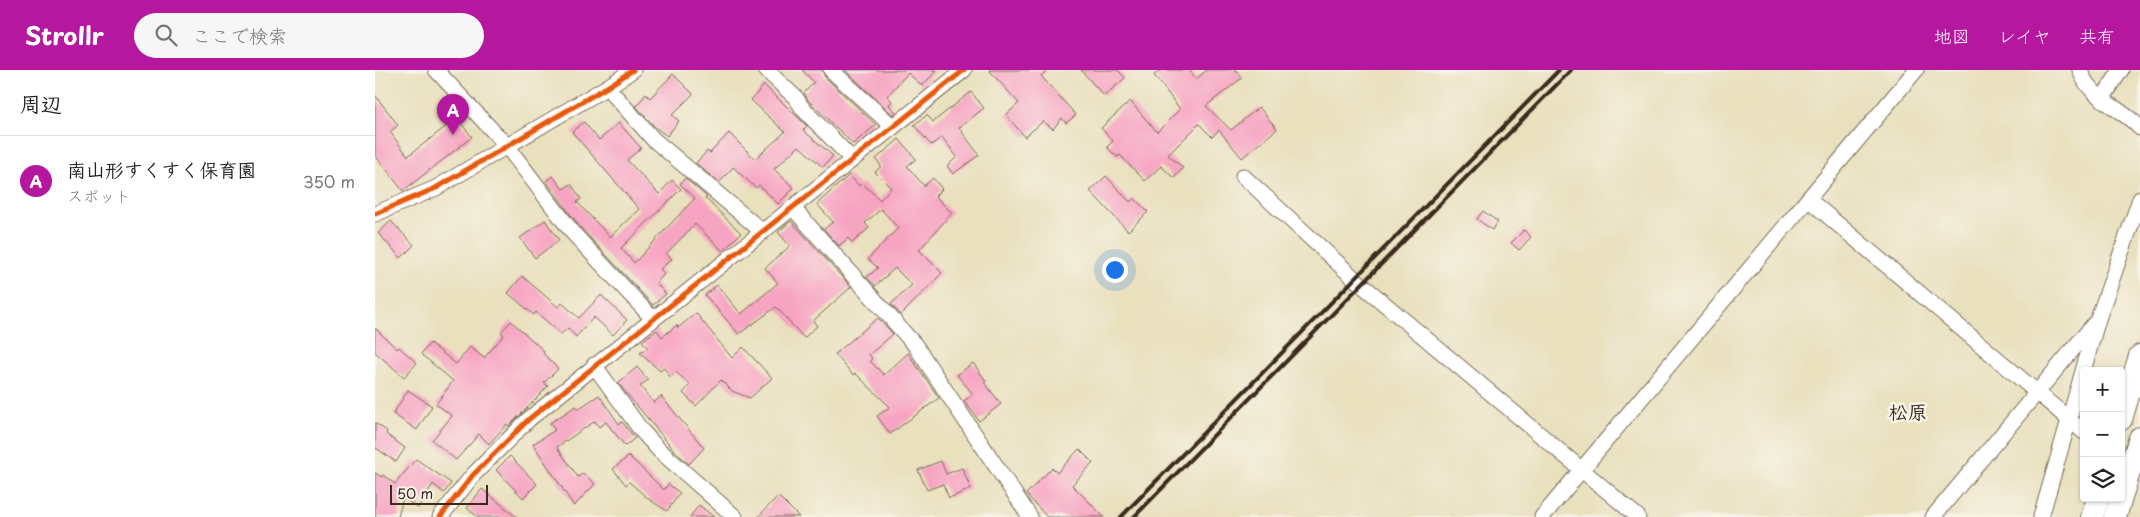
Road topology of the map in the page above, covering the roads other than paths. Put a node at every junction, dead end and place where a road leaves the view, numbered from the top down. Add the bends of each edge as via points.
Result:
1 (436, 70) edge
2 (633, 70) edge
3 (766, 70) edge
4 (831, 70) edge
5 (964, 70) edge
6 (1916, 70) edge
7 (2080, 70) edge
8 (2121, 70) edge
9 (607, 87) junction
10 (2102, 99) junction
11 (893, 126) junction
12 (2140, 128) edge
13 (506, 145) junction
14 (852, 159) junction
15 (1243, 176) dead end
16 (1808, 199) junction
17 (2140, 199) edge
18 (793, 208) junction
19 (375, 214) edge
20 (763, 232) junction
21 (653, 319) junction
22 (2098, 319) junction
23 (2140, 356) edge
24 (594, 365) junction
25 (2037, 392) junction
26 (2123, 412) edge
27 (2069, 419) junction
28 (2080, 429) edge
29 (2140, 438) edge
30 (1581, 469) junction
31 (2125, 485) edge
32 (2096, 502) edge
33 (2120, 502) edge
34 (440, 517) edge
35 (735, 517) edge
36 (1030, 517) edge
37 (1542, 517) edge
38 (1638, 517) edge
39 (1933, 517) edge
40 (2041, 517) edge
41 (2092, 517) edge
42 (2115, 517) edge

1 - 13 street
2 - 9 street
3 - 14 street
4 - 11 street
5 - 11 street
6 - 16 street
7 - 10 street via 2083,80
8 - 10 street
9 - 13 street
9 - 20 street via 653,138
10 - 12 street
11 - 14 street
13 - 19 street via 436,188
13 - 21 street via 573,232
14 - 18 street
15 - 30 street via 1355,279
16 - 25 street
16 - 30 street
17 - 22 street
18 - 20 street
18 - 36 street via 915,345
20 - 21 street
21 - 24 street
22 - 25 street
22 - 27 street
23 - 26 highway
24 - 34 street via 503,443
24 - 35 street via 659,450
25 - 27 street
25 - 39 street
27 - 28 street
27 - 40 street
29 - 31 highway
30 - 37 street
30 - 38 street
32 - 41 highway
33 - 42 highway

